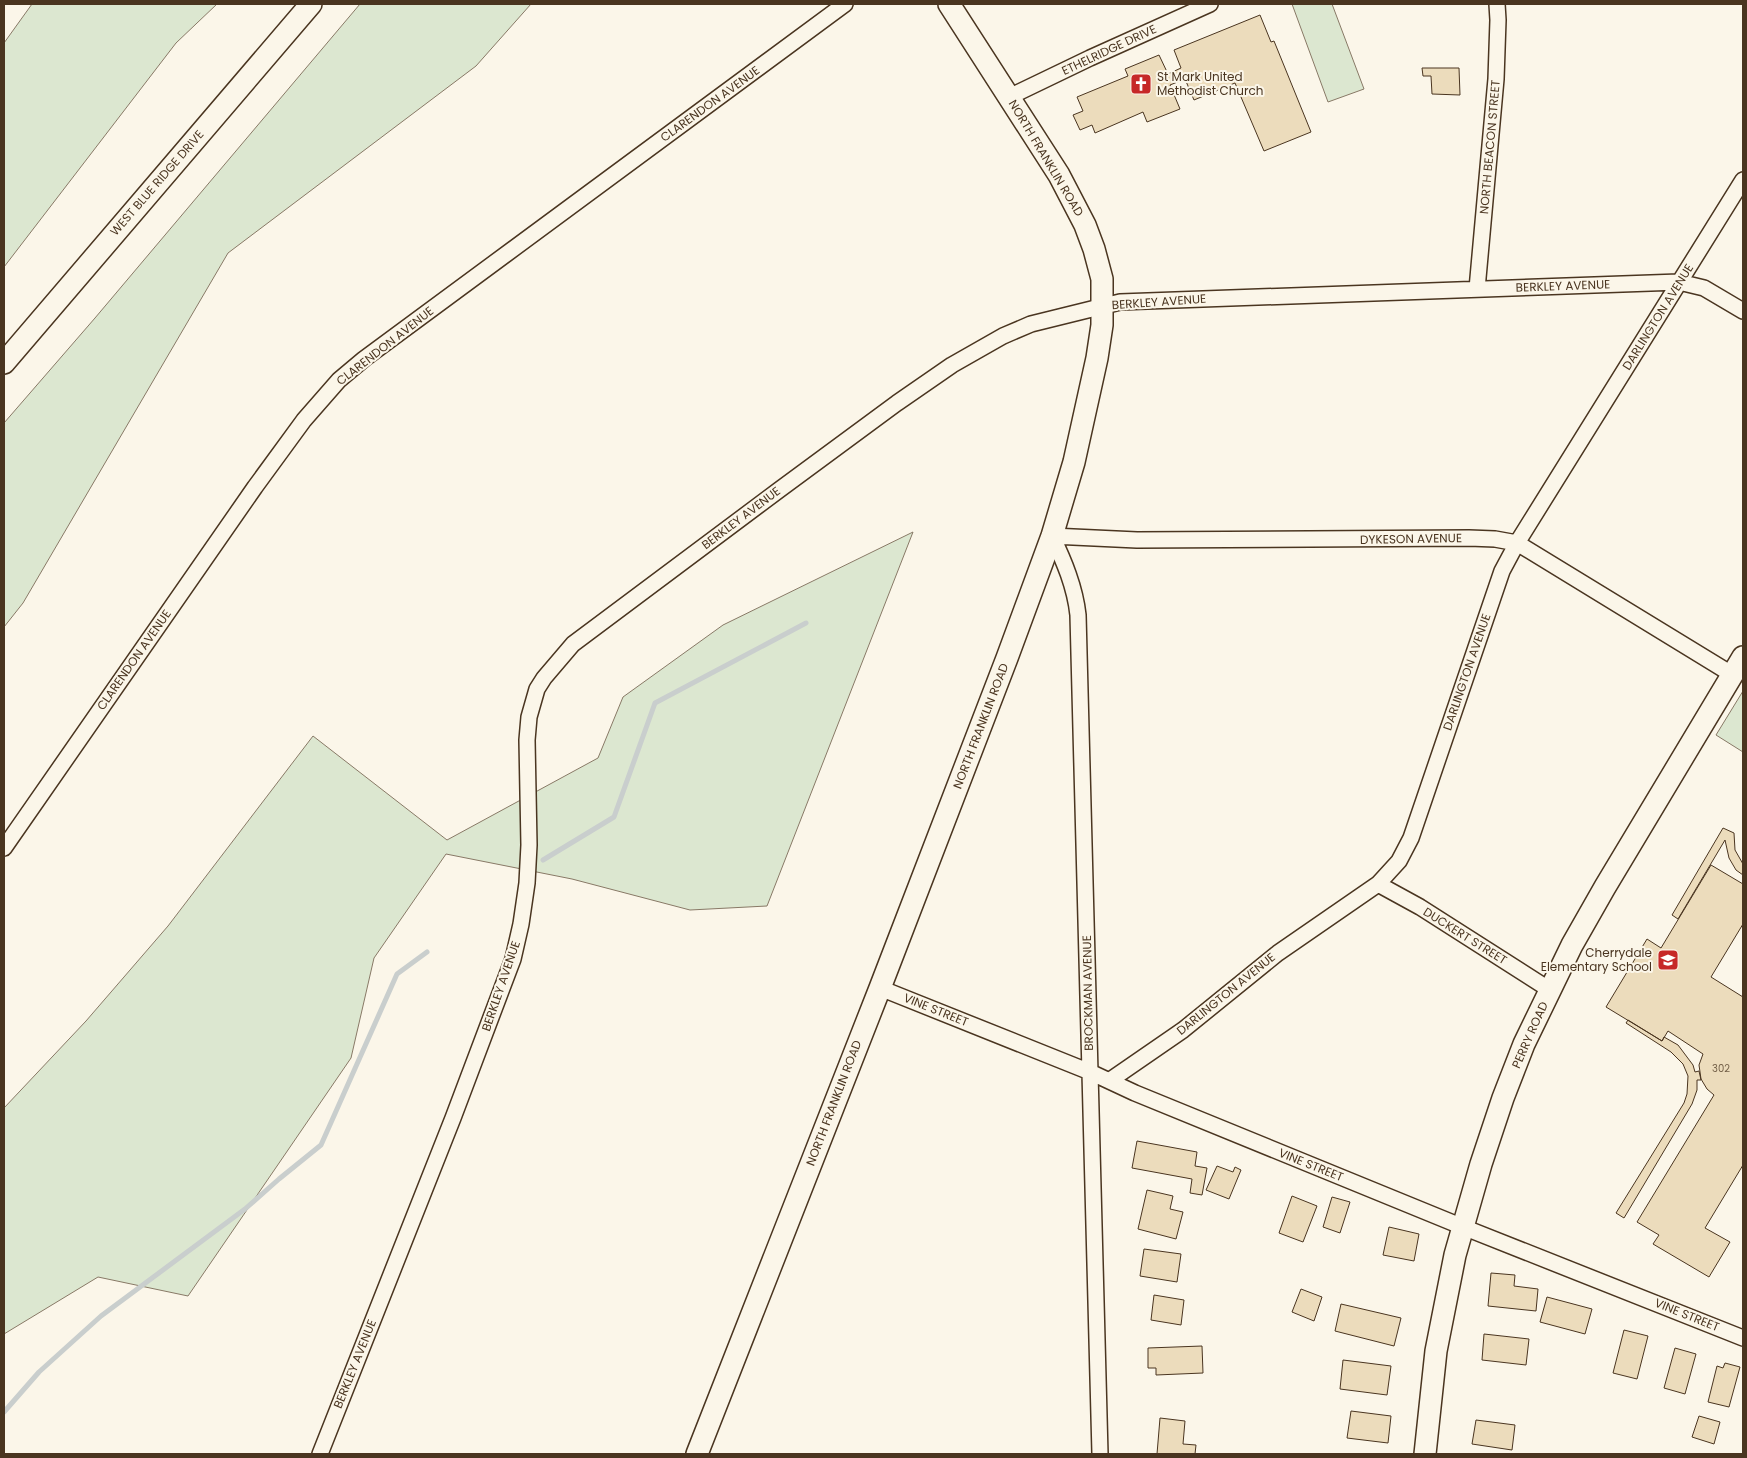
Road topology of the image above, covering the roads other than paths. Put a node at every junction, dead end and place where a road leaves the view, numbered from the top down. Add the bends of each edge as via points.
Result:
1 (311, 4) edge
2 (845, 4) edge
3 (949, 4) edge
4 (1210, 4) edge
5 (1497, 4) edge
6 (1009, 97) junction
7 (1743, 180) edge
8 (1679, 282) junction
9 (1477, 290) junction
10 (1102, 306) junction
11 (1743, 311) edge
12 (4, 363) edge
13 (1052, 536) junction
14 (1517, 543) junction
15 (1743, 657) edge
16 (1733, 675) junction
17 (4, 848) edge
18 (1378, 884) junction
19 (880, 988) junction
20 (1550, 990) junction
21 (1090, 1072) junction
22 (1109, 1081) junction
23 (1463, 1227) junction
24 (1743, 1338) edge
25 (702, 1453) edge
26 (320, 1454) edge
27 (1100, 1454) edge
28 (1425, 1454) edge

1 - 12 street, WEST BLUE RIDGE DRIVE
2 - 17 street, CLARENDON AVENUE via 339,380 304,420 255,486
3 - 6 street, NORTH FRANKLIN ROAD
4 - 6 street, ETHELRIDGE DRIVE
5 - 9 street, NORTH BEACON STREET via 1496,79
6 - 10 street, NORTH FRANKLIN ROAD via 1059,175 1086,225 1102,279
7 - 8 street, DARLINGTON AVENUE
8 - 9 street, BERKLEY AVENUE
8 - 11 street, BERKLEY AVENUE via 1704,288
8 - 14 street, DARLINGTON AVENUE
9 - 10 street, BERKLEY AVENUE via 1149,300
10 - 13 street, NORTH FRANKLIN ROAD via 1097,358 1074,462
10 - 26 street, BERKLEY AVENUE via 1022,328 952,365 897,402 573,644 544,678 537,689 529,717 527,883 513,959
13 - 14 street, DYKESON AVENUE via 1137,540 1469,538
13 - 19 street, NORTH FRANKLIN ROAD
13 - 21 street, BROCKMAN AVENUE via 1072,584 1078,614
14 - 16 street, DYKESON AVENUE
14 - 18 street, DARLINGTON AVENUE via 1502,571 1411,838 1399,861
15 - 16 street, PERRY ROAD
16 - 20 street, PERRY ROAD via 1605,888
18 - 20 street, DUCKERT STREET
18 - 22 street, DARLINGTON AVENUE via 1278,953 1182,1030
19 - 21 street, VINE STREET
19 - 25 street, NORTH FRANKLIN ROAD
20 - 23 street, PERRY ROAD via 1503,1098
21 - 22 street, VINE STREET
21 - 27 street, BROCKMAN AVENUE
22 - 23 street, VINE STREET
23 - 24 street, VINE STREET
23 - 28 street, PERRY ROAD via 1436,1351

